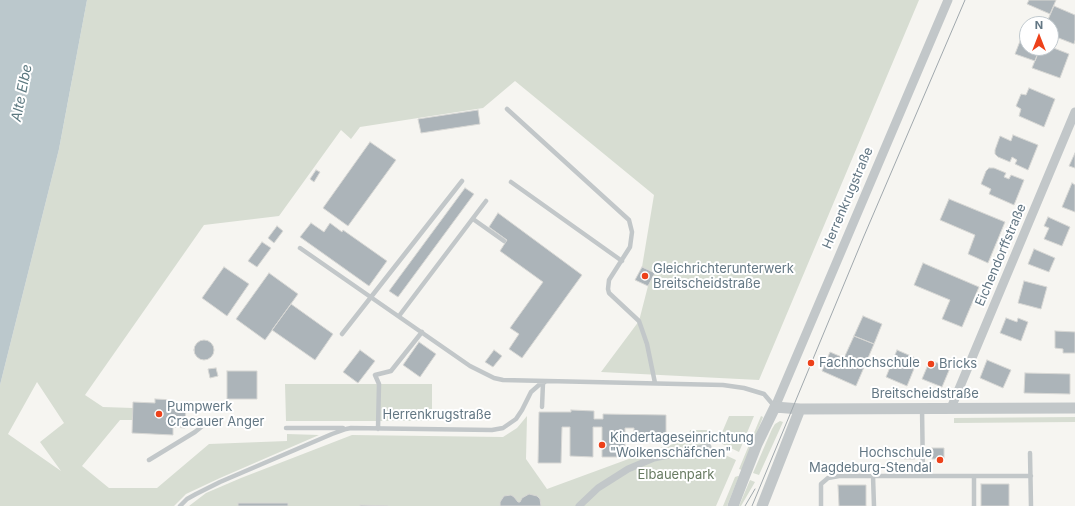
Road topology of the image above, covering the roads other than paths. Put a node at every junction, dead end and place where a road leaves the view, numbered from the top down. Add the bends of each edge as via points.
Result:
1 (948, 0) edge
2 (507, 108) dead end
3 (1074, 114) edge
4 (462, 181) dead end
5 (511, 182) dead end
6 (486, 201) dead end
7 (473, 219) junction
8 (504, 241) dead end
9 (300, 248) dead end
10 (622, 261) junction
11 (371, 297) junction
12 (399, 316) junction
13 (422, 332) junction
14 (342, 334) dead end
15 (548, 381) junction
16 (543, 383) junction
17 (655, 383) junction
18 (775, 407) junction
19 (542, 408) dead end
20 (922, 408) junction
21 (951, 408) junction
22 (1075, 408) edge
23 (800, 409) junction
24 (206, 423) dead end
25 (286, 428) dead end
26 (351, 428) junction
27 (378, 429) junction
28 (708, 447) dead end
29 (1030, 453) dead end
30 (149, 460) dead end
31 (873, 476) junction
32 (924, 476) junction
33 (974, 476) junction
34 (1031, 476) junction
35 (180, 506) edge
36 (579, 506) edge
37 (733, 506) edge
38 (762, 506) edge
39 (821, 506) edge
40 (874, 506) edge
41 (974, 506) edge
42 (1030, 506) edge

1 - 18 street, Herrenkrugstraße
2 - 10 lane via 627,218 631,225 632,237
3 - 21 street, Eichendorffstraße
4 - 11 lane
5 - 10 lane
6 - 7 lane
7 - 8 lane
7 - 12 lane
9 - 11 lane, Herrenkrugstraße
10 - 17 lane via 610,280 608,289 639,322 647,344
11 - 12 lane, Herrenkrugstraße
11 - 14 lane
12 - 13 lane, Herrenkrugstraße
13 - 15 lane, Herrenkrugstraße via 476,370 491,377 503,380
13 - 27 lane via 391,371 375,375 379,384
15 - 16 lane, Herrenkrugstraße
15 - 17 lane, Herrenkrugstraße
16 - 19 lane
16 - 27 lane, Herrenkrugstraße via 531,392 516,419 503,428
17 - 18 lane, Herrenkrugstraße via 744,388 764,394
18 - 23 street, Breitscheidstraße
18 - 37 street, Herrenkrugstraße
20 - 21 street, Breitscheidstraße
20 - 23 street, Breitscheidstraße
20 - 32 lane
21 - 22 street, Breitscheidstraße
23 - 38 street
24 - 30 lane
25 - 26 lane, Herrenkrugstraße
26 - 27 lane, Herrenkrugstraße
26 - 35 lane, Herrenkrugstraße via 336,432 220,482 196,494
28 - 36 street via 654,458 628,469 598,488
29 - 34 lane
31 - 32 lane
31 - 39 lane via 828,478 821,484
31 - 40 lane
32 - 33 lane
33 - 34 lane
33 - 41 lane
34 - 42 lane

